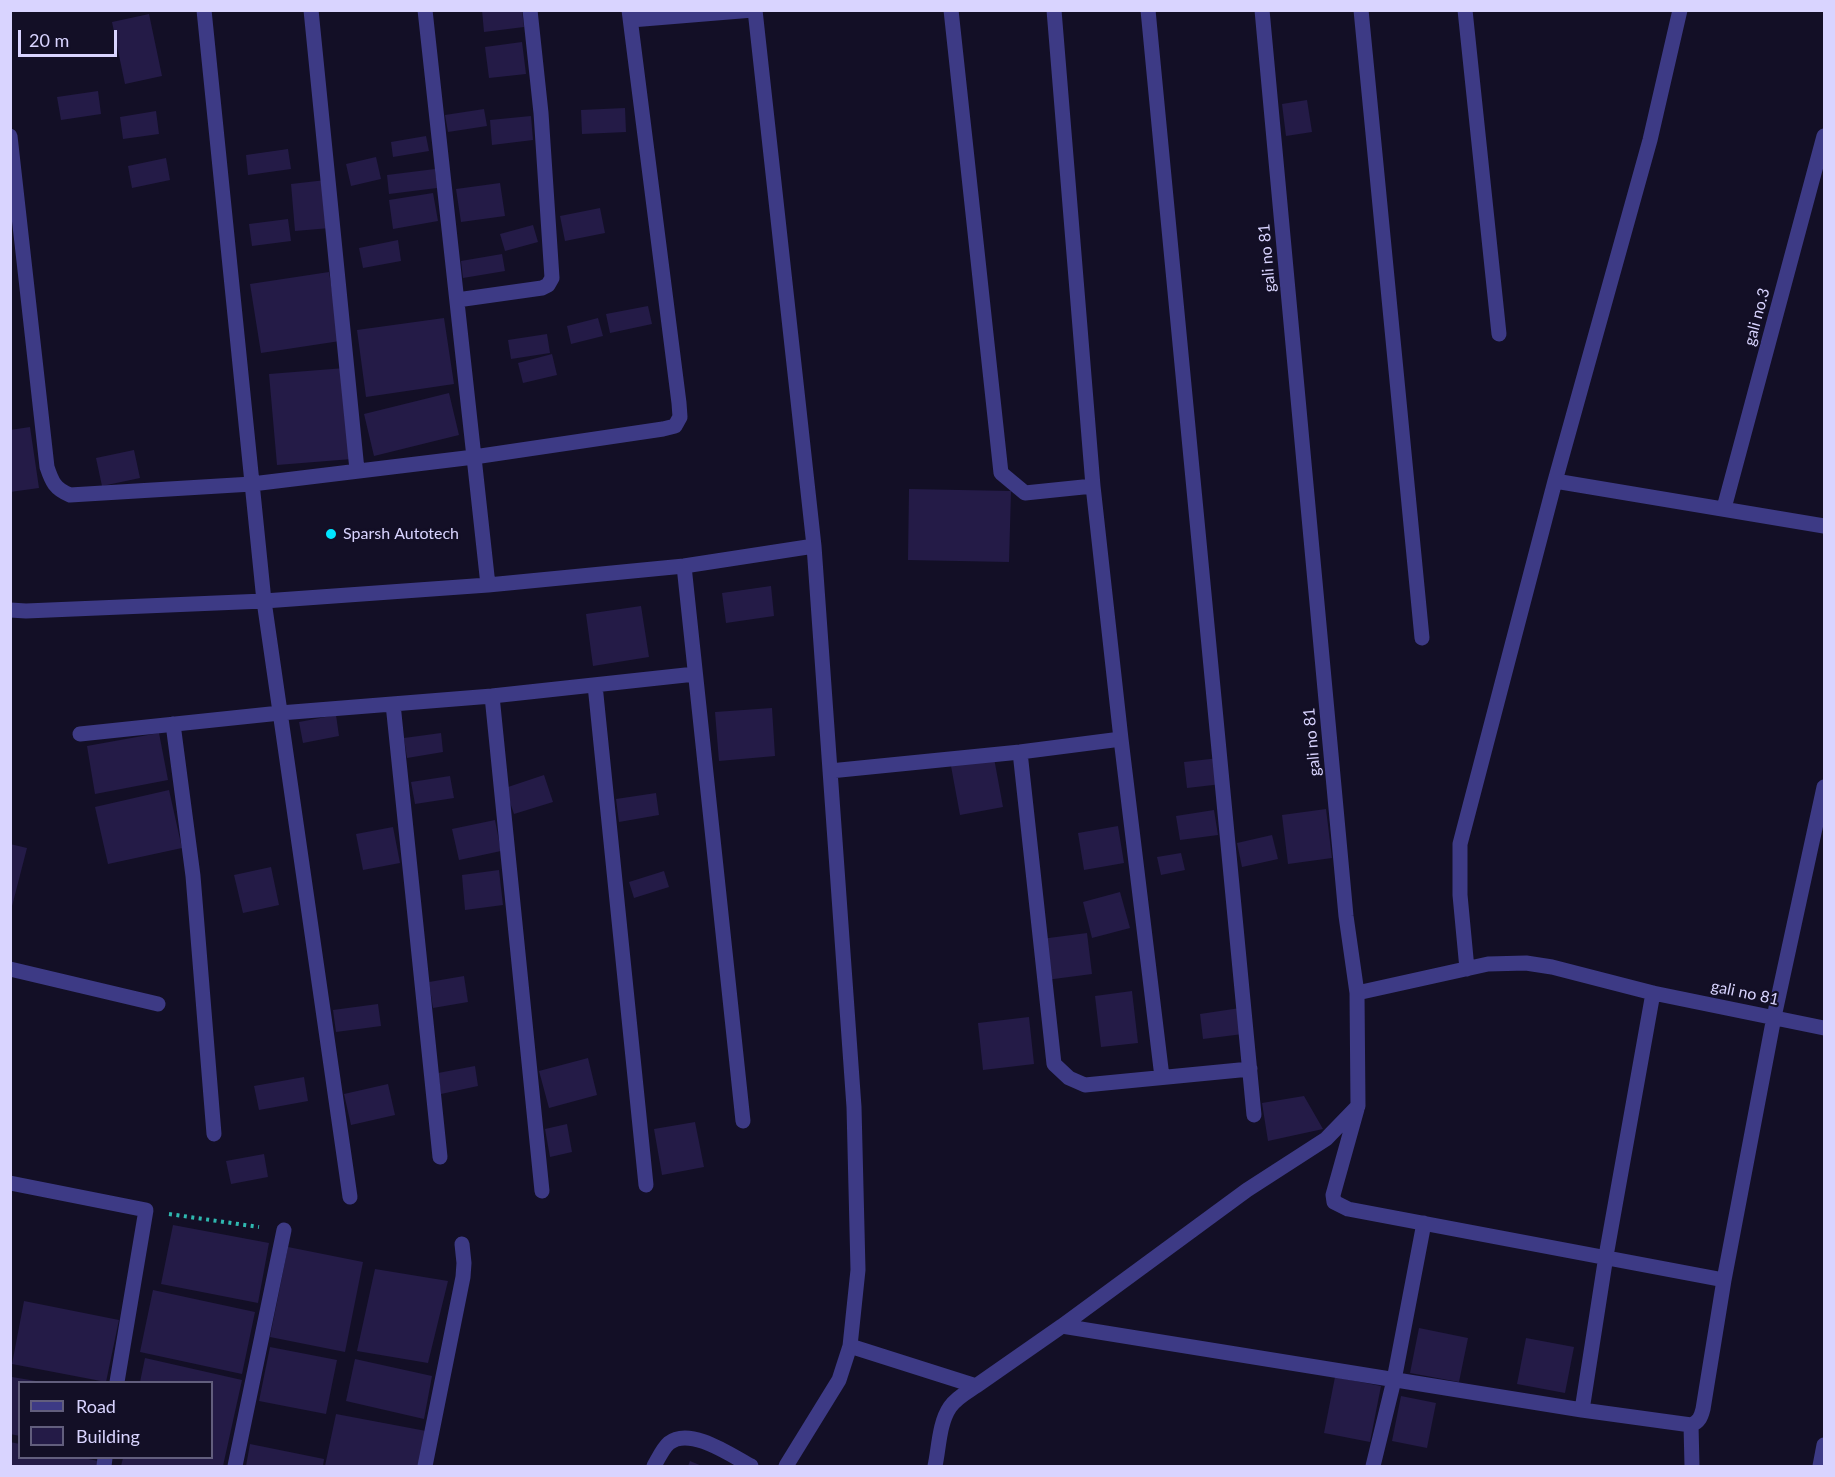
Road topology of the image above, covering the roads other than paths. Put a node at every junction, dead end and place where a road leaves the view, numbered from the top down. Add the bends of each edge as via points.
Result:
1 (204, 10) edge
2 (311, 10) edge
3 (425, 10) edge
4 (530, 10) edge
5 (754, 10) edge
6 (951, 10) edge
7 (1054, 10) edge
8 (1148, 10) edge
9 (1262, 10) edge
10 (1361, 10) edge
11 (1465, 10) edge
12 (1680, 10) edge
13 (630, 15) edge
14 (10, 136) edge
15 (1824, 136) edge
16 (457, 300) junction
17 (1499, 334) dead end
18 (474, 457) junction
19 (357, 470) junction
20 (1555, 481) junction
21 (252, 484) junction
22 (1093, 486) junction
23 (1724, 508) junction
24 (1824, 526) edge
25 (814, 546) junction
26 (684, 566) junction
27 (488, 585) junction
28 (264, 600) junction
29 (10, 610) edge
30 (1422, 638) dead end
31 (695, 674) junction
32 (595, 685) junction
33 (492, 696) junction
34 (393, 704) junction
35 (280, 713) junction
36 (173, 724) junction
37 (80, 734) dead end
38 (1121, 739) junction
39 (1020, 752) junction
40 (830, 771) junction
41 (1824, 787) edge
42 (10, 969) edge
43 (1467, 969) junction
44 (1357, 993) junction
45 (1653, 993) junction
46 (158, 1004) dead end
47 (1774, 1017) junction
48 (1824, 1028) edge
49 (1250, 1069) junction
50 (1162, 1077) junction
51 (1358, 1106) junction
52 (1254, 1115) dead end
53 (743, 1121) dead end
54 (214, 1134) dead end
55 (440, 1157) dead end
56 (10, 1183) edge
57 (646, 1185) dead end
58 (542, 1191) dead end
59 (350, 1197) dead end
60 (1424, 1223) junction
61 (284, 1230) road end
62 (462, 1244) dead end
63 (1606, 1256) junction
64 (1725, 1280) junction
65 (1062, 1326) junction
66 (850, 1346) junction
67 (1394, 1380) junction
68 (117, 1381) edge
69 (976, 1386) junction
70 (1582, 1410) junction
71 (1691, 1425) junction
72 (1824, 1445) edge
73 (235, 1467) edge
74 (425, 1467) edge
75 (654, 1467) edge
76 (751, 1467) edge
77 (786, 1467) edge
78 (935, 1467) edge
79 (1373, 1467) edge
80 (1692, 1467) edge
81 (1820, 1467) edge

1 - 21 street
2 - 19 street
3 - 16 street
4 - 16 street via 552,278 542,288
5 - 13 street
5 - 25 street
6 - 22 street via 1001,473 1025,493
7 - 22 street
8 - 49 street
9 - 44 street, gali no 81 via 1346,916
10 - 30 street
11 - 17 street
12 - 20 street via 1650,140
13 - 18 street via 680,417 675,426 663,429
14 - 21 street via 46,467 52,482 70,495
15 - 23 street, gali no.3
16 - 18 street
18 - 19 street
18 - 27 street
19 - 21 street
20 - 23 street
20 - 43 street via 1460,844
21 - 28 street
22 - 38 street
23 - 24 street
25 - 26 street
25 - 40 street
26 - 27 street
26 - 31 street
27 - 28 street
28 - 29 street
28 - 35 street
31 - 32 street
31 - 53 street
32 - 33 street
32 - 57 street
33 - 34 street
33 - 58 street
34 - 35 street
34 - 55 street
35 - 36 street
35 - 59 street
36 - 37 street
36 - 54 street via 193,876
38 - 39 street
38 - 50 street
39 - 40 street
39 - 50 street via 1054,1064 1068,1078 1085,1084
40 - 66 street via 854,1119 858,1270
41 - 47 street
42 - 46 street
43 - 44 street, gali no 81
43 - 45 street, gali no 81 via 1526,963
44 - 51 street
45 - 47 street, gali no 81
45 - 63 street
47 - 48 street, gali no 81
47 - 64 street
49 - 50 street
49 - 52 street
51 - 60 street via 1334,1185 1335,1202 1348,1209
51 - 65 street via 1326,1139 1246,1190
56 - 68 street via 146,1210
60 - 63 street
60 - 67 street
61 - 73 street
62 - 74 street via 463,1277
63 - 64 street
63 - 70 street
64 - 71 street via 1703,1409 1701,1417
65 - 67 street
65 - 69 street
66 - 69 street
66 - 77 street via 839,1380
67 - 70 street
67 - 79 street
69 - 78 street via 950,1407
70 - 71 street
71 - 80 street
72 - 81 street
75 - 76 street via 667,1444 678,1437 708,1443

